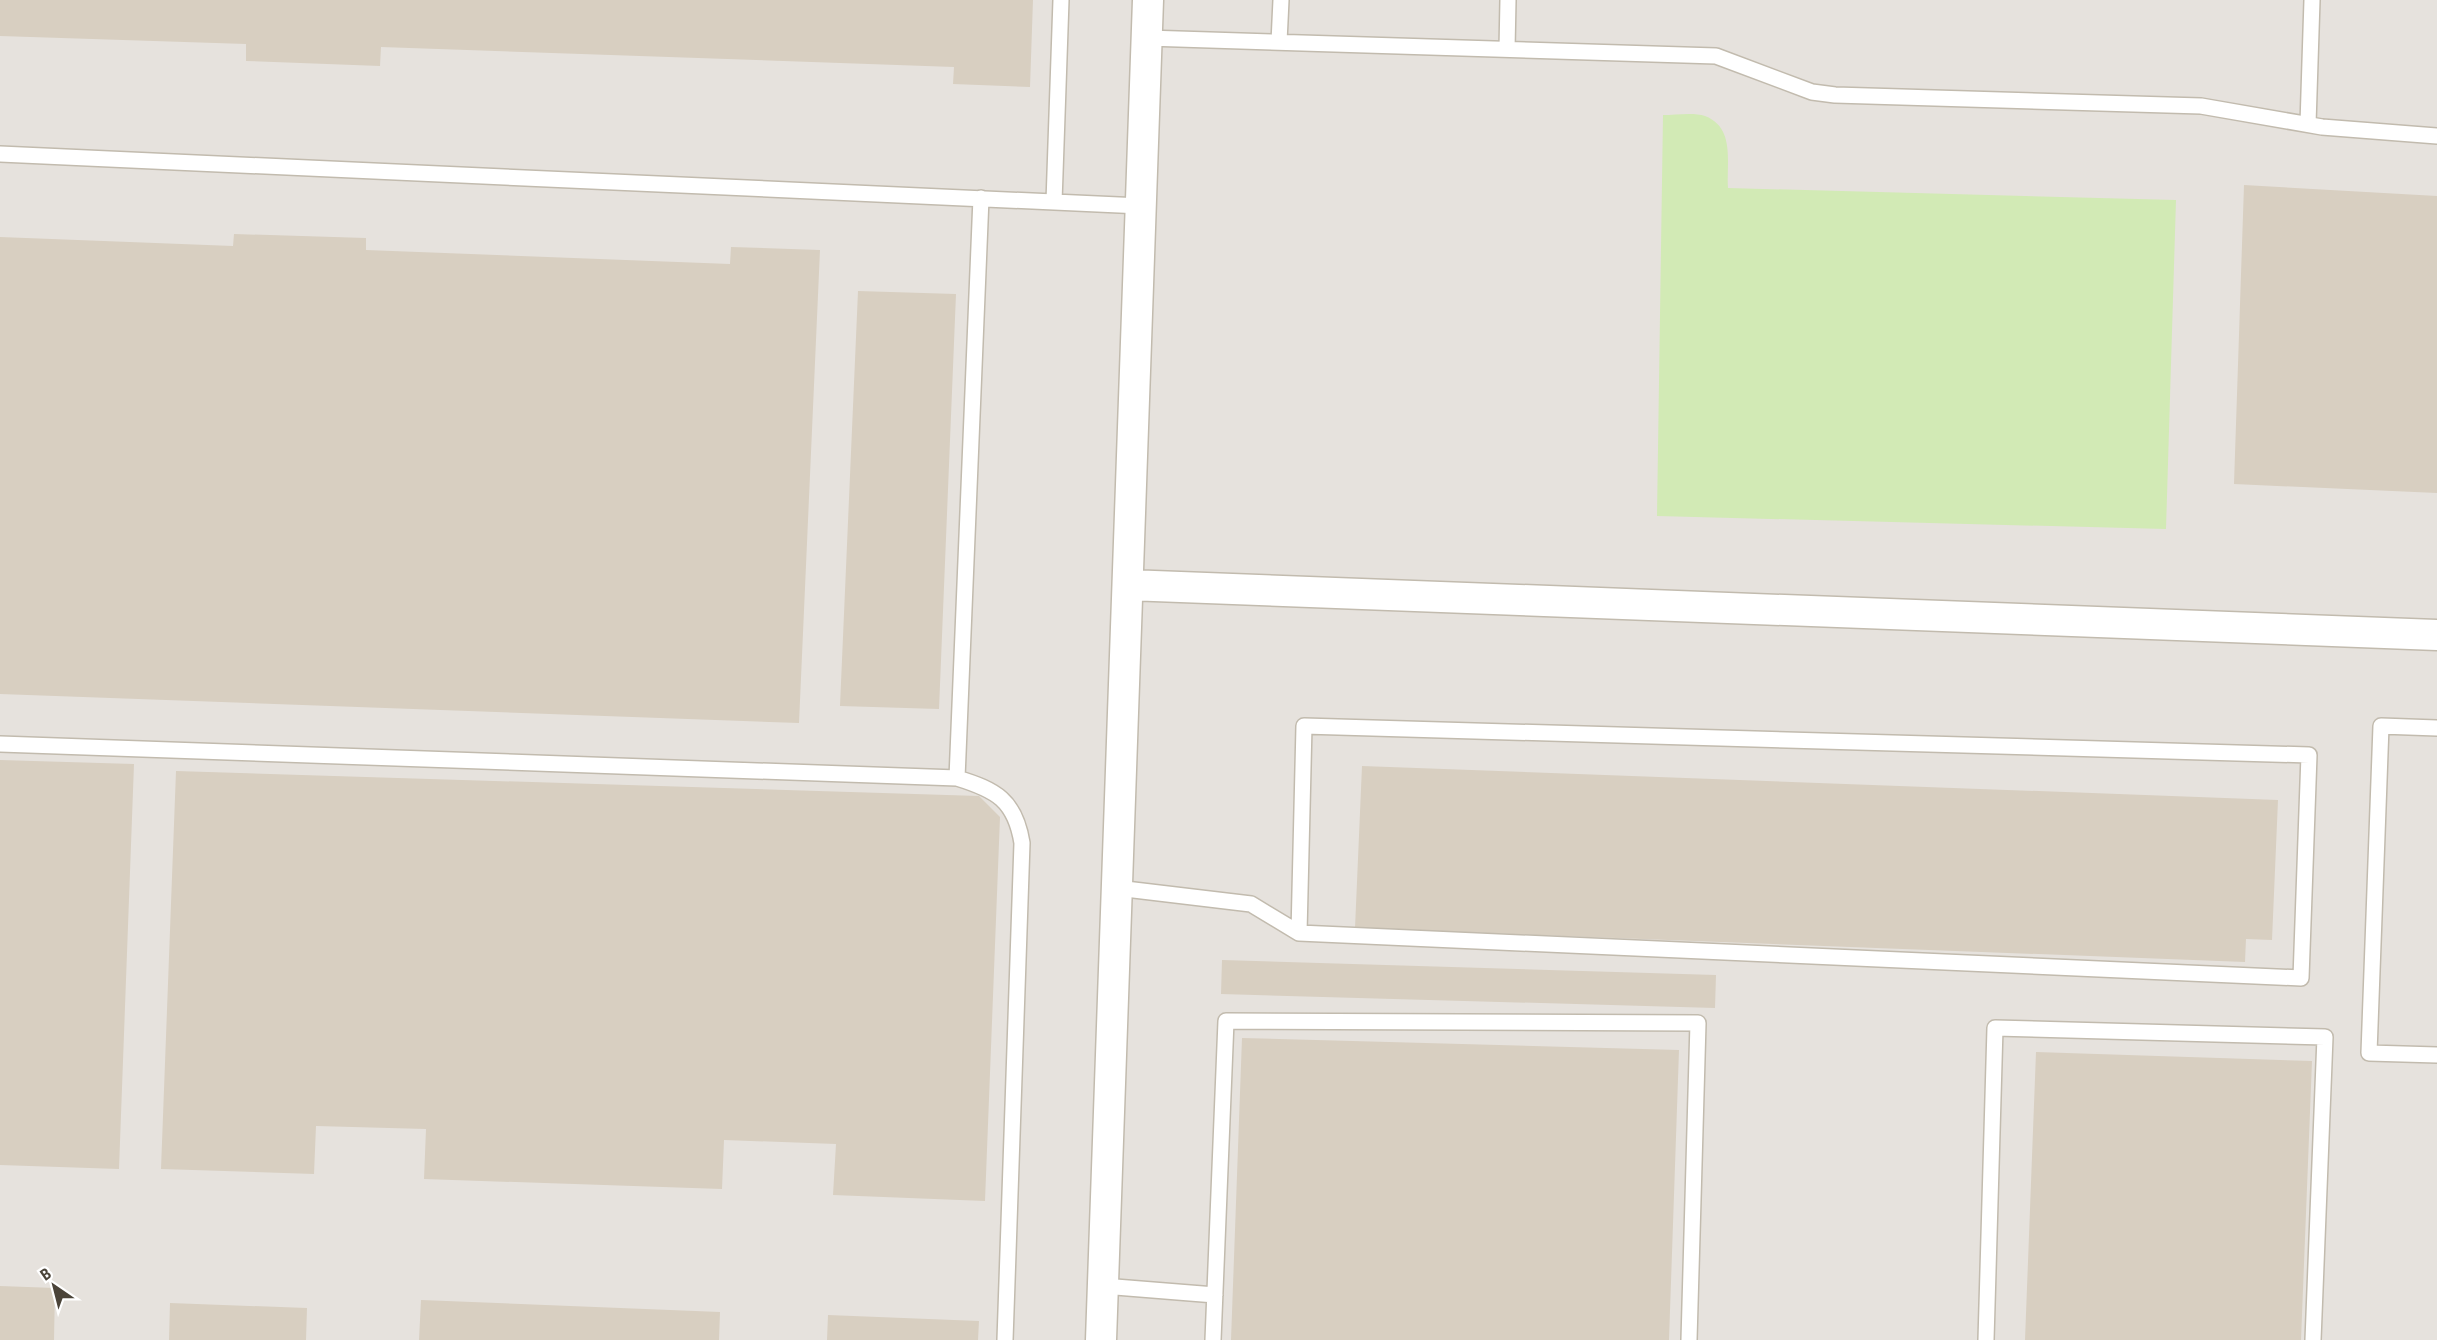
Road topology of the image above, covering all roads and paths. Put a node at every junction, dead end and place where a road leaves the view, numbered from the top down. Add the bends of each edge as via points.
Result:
1 (1061, 0) edge
2 (1148, 0) edge
3 (1281, 0) edge
4 (1508, 0) edge
5 (2312, 0) edge
6 (1147, 38) junction
7 (1279, 42) junction
8 (1507, 49) junction
9 (2308, 124) junction
10 (2437, 136) edge
11 (0, 154) edge
12 (981, 198) junction
13 (1054, 202) junction
14 (1141, 206) junction
15 (1128, 585) junction
16 (2437, 635) edge
17 (2437, 728) edge
18 (0, 744) edge
19 (957, 778) junction
20 (1117, 888) junction
21 (1299, 933) junction
22 (2437, 1055) edge
23 (1103, 1286) junction
24 (1215, 1295) junction
25 (1005, 1340) edge
26 (1101, 1340) edge
27 (1214, 1340) edge
28 (1689, 1340) edge
29 (1986, 1340) edge
30 (2313, 1340) edge

1 - 13 lane
2 - 6 street
3 - 7 lane
4 - 8 lane
5 - 9 lane
6 - 7 lane
6 - 14 street
7 - 8 lane
8 - 9 lane via 1716,56 1812,92 1835,95 2201,106
9 - 10 lane
11 - 12 lane
12 - 13 lane
12 - 19 lane
13 - 14 lane
14 - 15 street
15 - 16 street
15 - 20 street
17 - 22 lane via 2380,726 2369,1053
18 - 19 lane
19 - 25 lane via 985,787 1004,799 1014,815 1022,843
20 - 21 lane via 1251,904
20 - 23 street
21 - 21 lane via 2301,978 2310,755 1304,726
23 - 24 lane
23 - 26 street
24 - 27 lane
24 - 28 lane via 1226,1021 1698,1023
29 - 30 lane via 1995,1028 2325,1037

